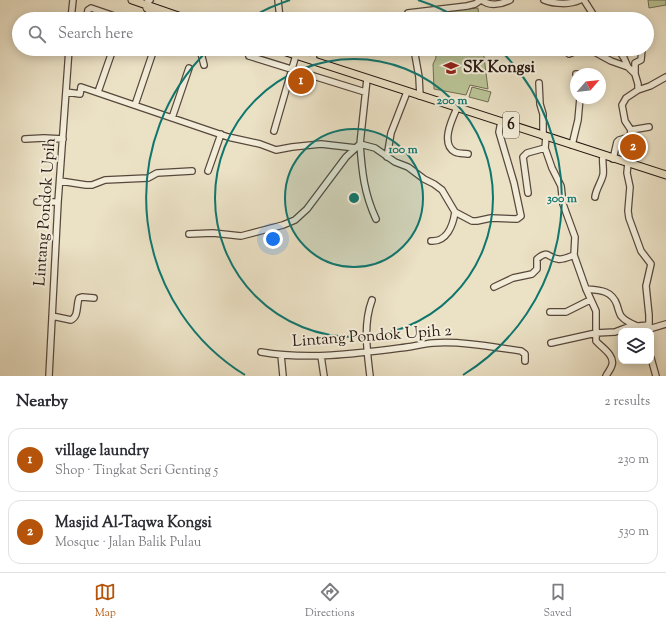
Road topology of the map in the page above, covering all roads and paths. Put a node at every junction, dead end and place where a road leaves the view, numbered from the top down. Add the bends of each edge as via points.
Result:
1 (73, 0) edge
2 (278, 0) edge
3 (482, 0) edge
4 (510, 0) edge
5 (544, 0) edge
6 (580, 0) edge
7 (584, 0) edge
8 (140, 1) edge
9 (72, 12) edge
10 (88, 12) edge
11 (103, 12) edge
12 (157, 12) edge
13 (279, 12) edge
14 (416, 12) edge
15 (592, 12) edge
16 (69, 56) edge
17 (111, 56) edge
18 (152, 56) edge
19 (202, 56) edge
20 (249, 56) dead end
21 (296, 56) edge
22 (299, 56) edge
23 (313, 56) edge
24 (415, 56) edge
25 (602, 56) edge
26 (623, 56) edge
27 (642, 56) edge
28 (314, 61) junction
29 (204, 65) dead end
30 (189, 68) dead end
31 (628, 68) junction
32 (292, 69) junction
33 (635, 74) junction
34 (666, 77) edge
35 (367, 79) junction
36 (539, 83) dead end
37 (638, 90) junction
38 (66, 92) junction
39 (98, 92) junction
40 (365, 92) junction
41 (407, 92) junction
42 (420, 96) junction
43 (579, 104) edge
44 (135, 105) junction
45 (457, 108) junction
46 (172, 118) junction
47 (501, 122) junction
48 (649, 127) dead end
49 (631, 130) junction
50 (274, 131) dead end
51 (221, 134) junction
52 (544, 136) junction
53 (25, 139) dead end
54 (63, 139) junction
55 (572, 145) junction
56 (358, 146) junction
57 (545, 148) junction
58 (468, 154) dead end
59 (603, 156) junction
60 (387, 157) junction
61 (613, 159) junction
62 (628, 163) junction
63 (192, 171) dead end
64 (208, 171) dead end
65 (666, 175) edge
66 (60, 181) junction
67 (528, 193) dead end
68 (595, 197) dead end
69 (37, 202) dead end
70 (58, 202) junction
71 (455, 212) junction
72 (376, 219) dead end
73 (189, 234) dead end
74 (431, 241) dead end
75 (574, 255) junction
76 (494, 287) dead end
77 (586, 290) junction
78 (94, 298) dead end
79 (372, 300) dead end
80 (590, 300) junction
81 (550, 312) dead end
82 (52, 316) junction
83 (666, 324) edge
84 (638, 326) junction
85 (649, 328) edge
86 (596, 333) junction
87 (551, 343) dead end
88 (261, 352) dead end
89 (367, 352) junction
90 (281, 355) junction
91 (321, 356) junction
92 (525, 361) dead end
93 (653, 364) edge
94 (49, 376) edge
95 (283, 376) edge
96 (324, 376) edge
97 (370, 376) edge
98 (606, 376) edge
99 (656, 376) edge

1 - 9 street
2 - 13 street
3 - 4 street via 492,4
3 - 14 street via 467,6
5 - 6 street via 554,3
7 - 15 street
8 - 12 main road
10 - 11 street via 91,8
16 - 38 street, Lintang Pondok Upih
17 - 39 street
18 - 44 street
19 - 29 street
20 - 32 street
21 - 32 street
22 - 28 main road, 6
23 - 28 street
24 - 42 street
25 - 31 street
26 - 31 street
27 - 33 street via 641,60 635,63
28 - 35 main road, 6
30 - 46 street
31 - 33 street
32 - 40 street
32 - 50 street
33 - 37 street
34 - 37 street
35 - 40 street
35 - 41 main road, 6
36 - 52 street
37 - 49 street via 626,98 622,105 625,121
38 - 39 street via 80,94 82,86
38 - 54 street, Lintang Pondok Upih
39 - 44 street
40 - 56 street
41 - 42 main road, 6
41 - 60 street via 391,133
42 - 45 main road, 6
43 - 55 street
44 - 46 street
45 - 47 main road, 6
45 - 58 street via 449,132 449,144 457,153
46 - 51 street
47 - 52 main road, 6
47 - 71 street via 499,132 521,216 517,219 487,218 474,221
48 - 49 street
49 - 61 street via 630,137 616,142
51 - 56 street via 276,150 321,144
51 - 64 street
52 - 55 main road, 6
52 - 57 street
53 - 54 street
54 - 66 street, Lintang Pondok Upih
55 - 59 main road, 6
56 - 60 street via 375,148
56 - 72 street via 366,196
56 - 73 street via 341,163 307,209 295,220 242,236
57 - 67 street via 522,157
57 - 75 street via 561,186 563,204 575,241
59 - 61 main road, 6
59 - 68 street via 603,173
60 - 71 street via 412,169 442,190
61 - 62 main road, 6
62 - 65 main road, 6
62 - 85 street via 629,218 641,251 651,264 646,286
63 - 66 street via 157,173 148,178 105,180 86,185
66 - 70 street, Lintang Pondok Upih
69 - 70 street
70 - 82 street, Lintang Pondok Upih
71 - 74 street via 450,228 443,238
75 - 76 street via 558,259 544,254 537,259 537,269 534,273 513,278
75 - 77 street
77 - 80 street
77 - 84 street via 608,293 616,302 622,318
78 - 82 street via 79,298 77,313 73,319
79 - 89 street via 368,318
80 - 81 street via 566,312
80 - 86 street via 596,311
82 - 94 street, Lintang Pondok Upih
83 - 85 street
84 - 85 street
84 - 86 street via 615,332
86 - 87 street
86 - 98 street via 596,341 612,361
88 - 90 street, Lintang Pondok Upih 2
89 - 91 street, Lintang Pondok Upih 2
89 - 92 street, Lintang Pondok Upih 2 via 433,343 456,344 521,351 525,354
89 - 97 street
90 - 91 street, Lintang Pondok Upih 2
90 - 95 street
91 - 96 street
93 - 99 street

